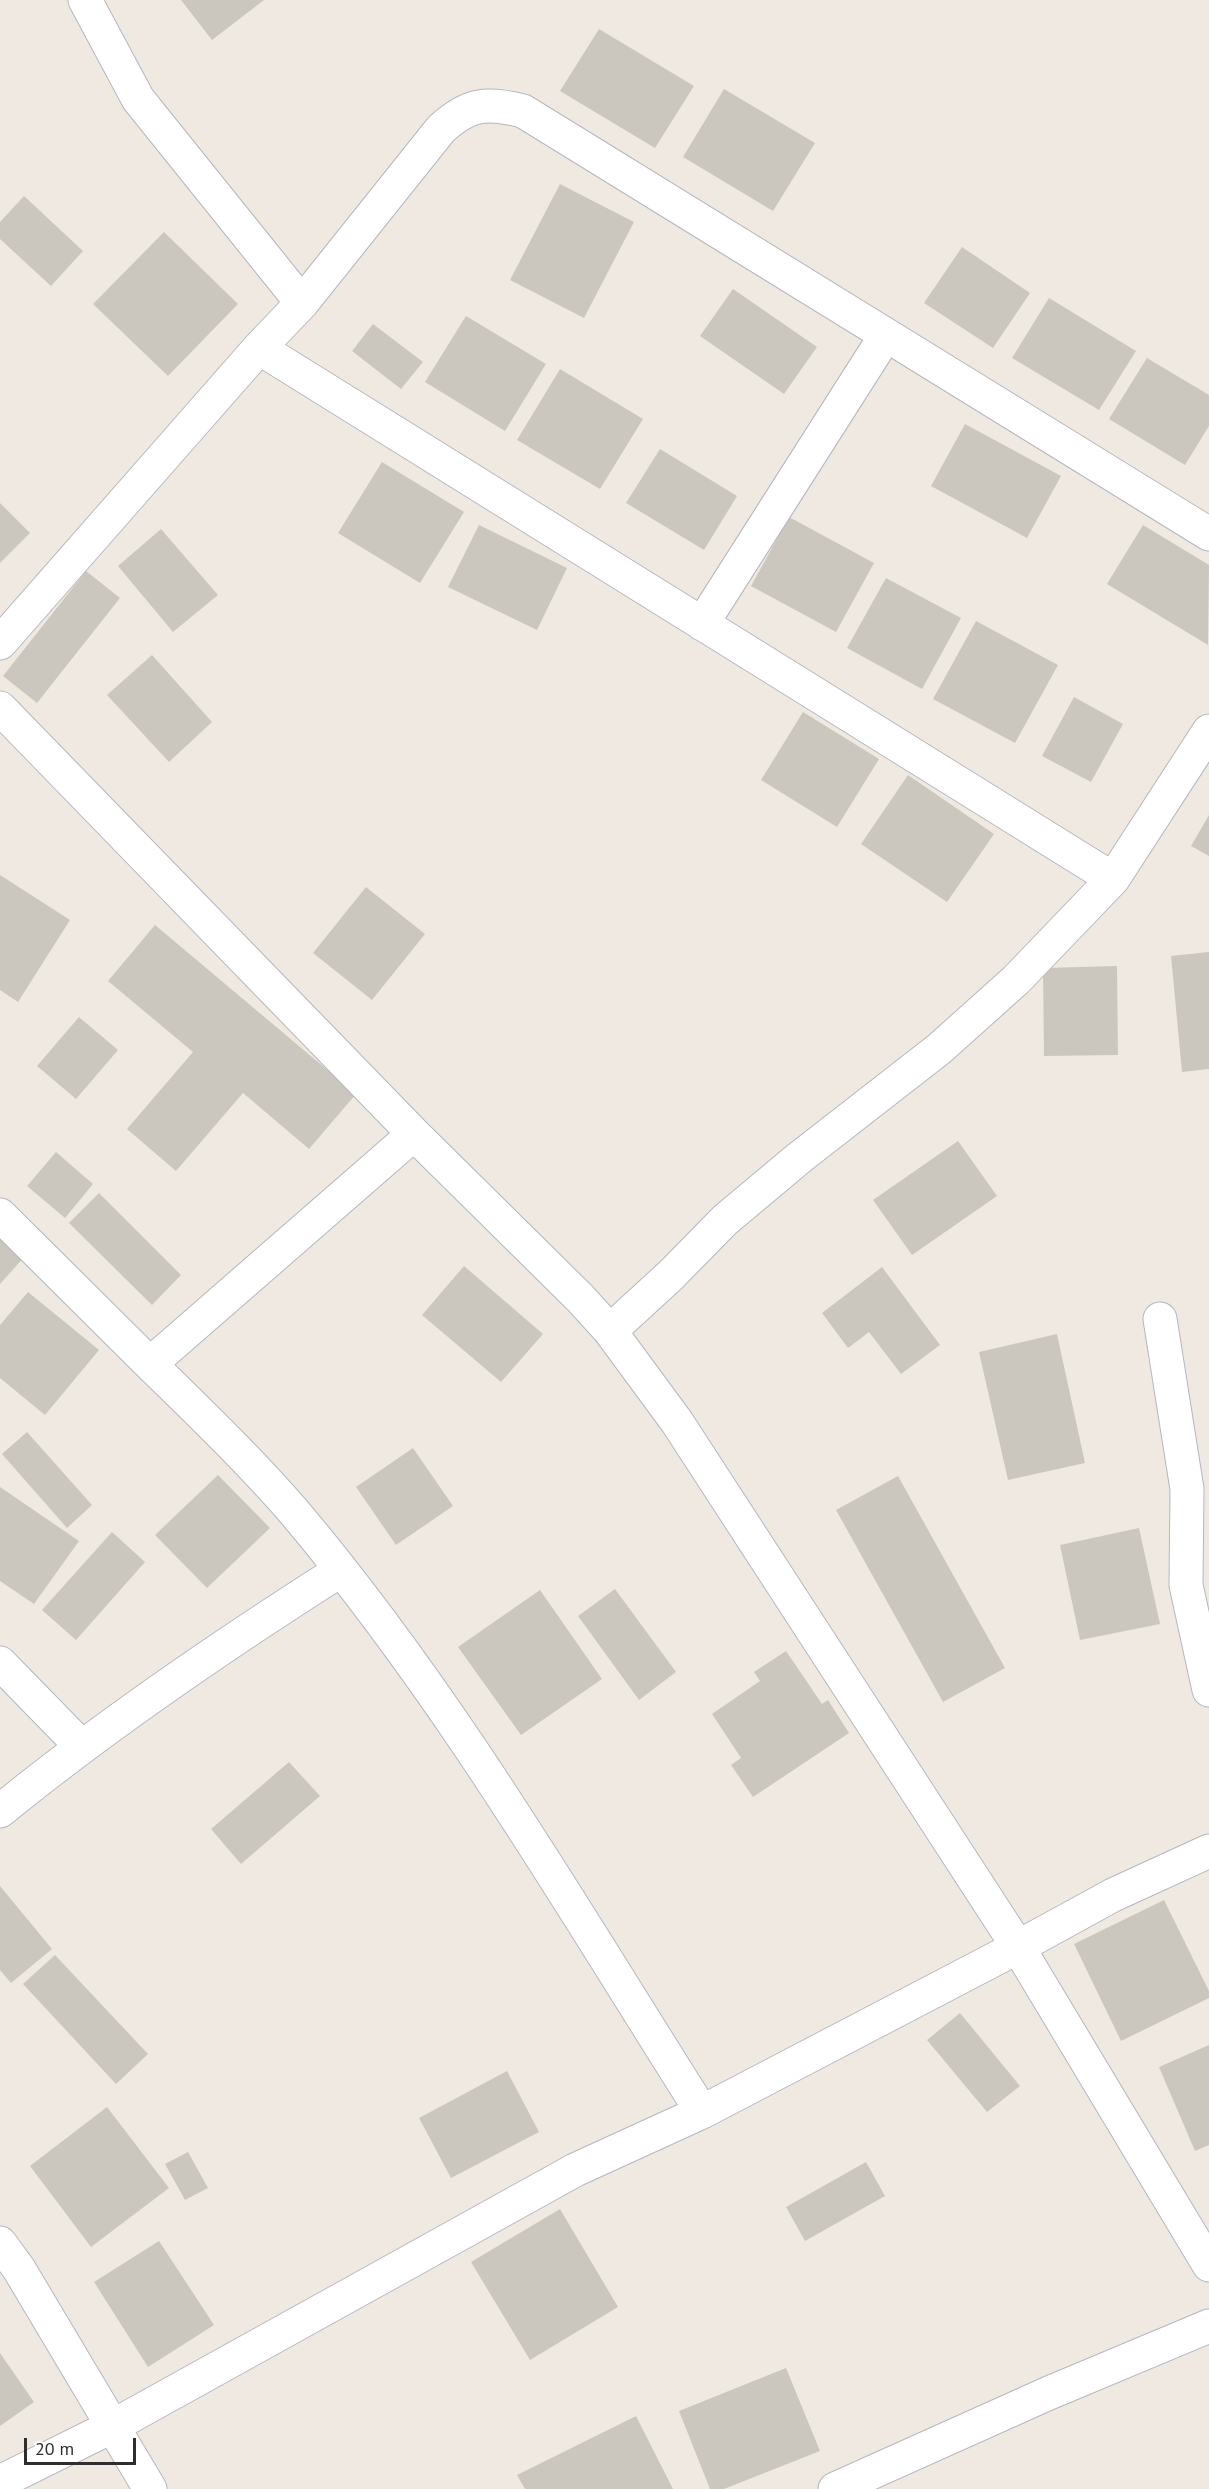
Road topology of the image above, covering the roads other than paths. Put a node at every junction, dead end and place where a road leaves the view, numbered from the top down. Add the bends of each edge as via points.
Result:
1 (85, 0) edge
2 (302, 303) junction
3 (886, 335) junction
4 (259, 348) junction
5 (1209, 534) edge
6 (702, 624) junction
7 (0, 643) edge
8 (0, 708) edge
9 (1209, 731) edge
10 (1113, 879) junction
11 (414, 1134) junction
12 (0, 1215) edge
13 (1160, 1319) dead end
14 (610, 1331) junction
15 (150, 1364) junction
16 (341, 1570) junction
17 (0, 1663) edge
18 (1209, 1690) edge
19 (82, 1748) junction
20 (0, 1811) edge
21 (1209, 1851) edge
22 (1018, 1947) junction
23 (702, 2112) junction
24 (1199, 2231) edge
25 (0, 2243) edge
26 (1209, 2265) edge
27 (1209, 2326) edge
28 (113, 2427) junction
29 (0, 2482) edge
30 (150, 2489) edge
31 (835, 2489) edge

1 - 2 street via 138,99
2 - 3 street via 441,129 455,115 476,106 499,105 523,111
2 - 4 street
3 - 5 street
3 - 6 street
4 - 6 street
4 - 7 street
6 - 10 street
8 - 11 street
9 - 10 street
10 - 14 street via 1016,980 939,1049 725,1220
11 - 14 street
11 - 15 street
12 - 15 street
13 - 18 street via 1187,1489 1186,1585
14 - 22 street via 677,1422
15 - 16 street via 220,1432
16 - 19 street via 234,1637
16 - 23 street via 512,1810
17 - 19 street
19 - 20 street
21 - 22 street via 1113,1895
22 - 23 street
22 - 24 street
23 - 28 street via 575,2170
24 - 26 street
25 - 28 street
27 - 31 street
28 - 29 street
28 - 30 street

